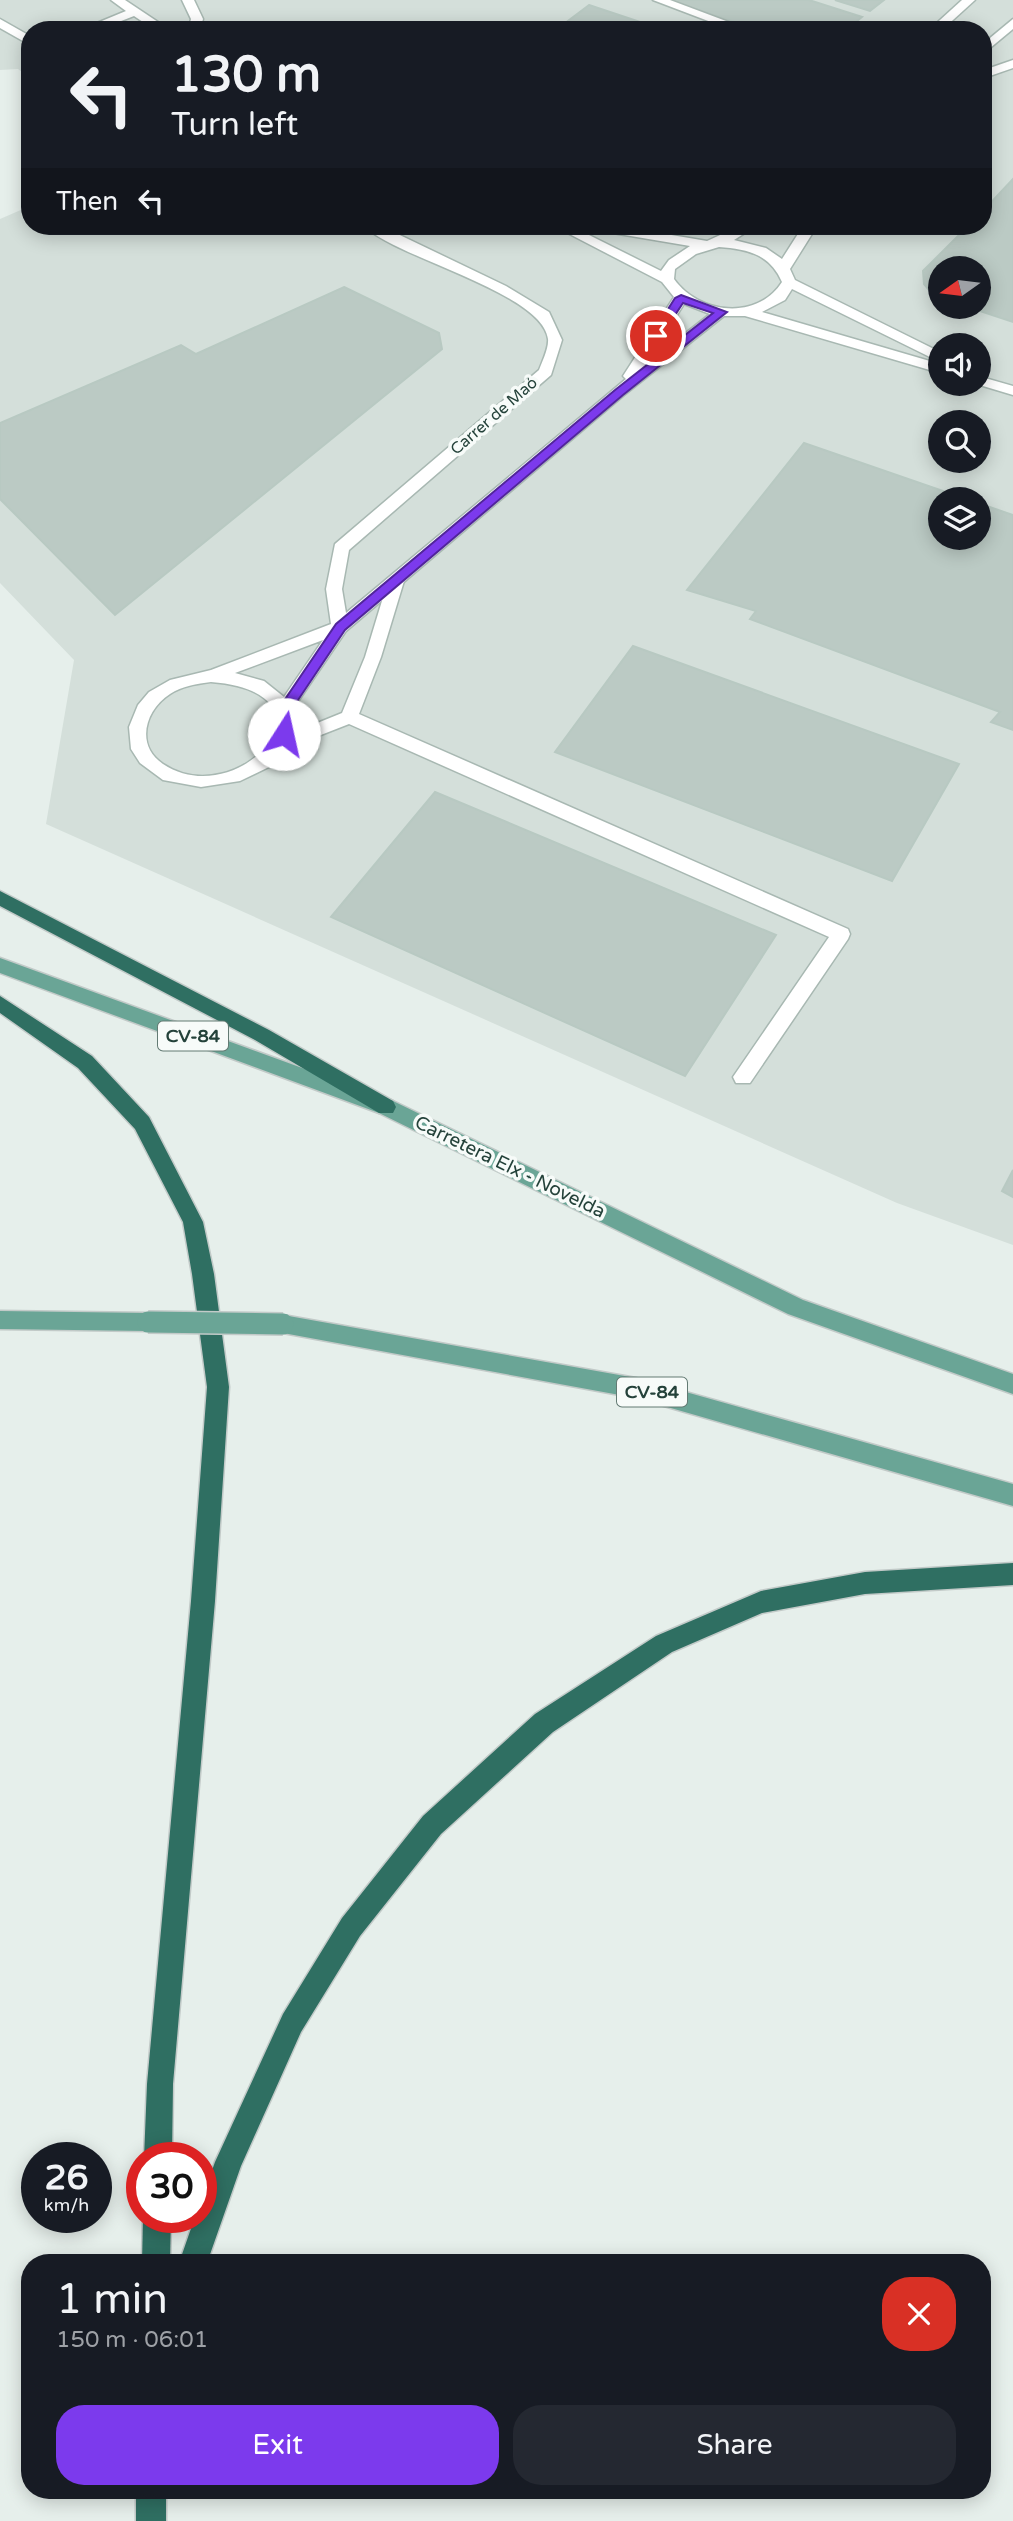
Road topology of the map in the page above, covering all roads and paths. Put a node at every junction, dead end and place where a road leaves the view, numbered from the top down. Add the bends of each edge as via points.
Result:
1 (117, 0) edge
2 (188, 0) edge
3 (659, 0) edge
4 (969, 0) edge
5 (134, 12) junction
6 (110, 21) edge
7 (149, 21) edge
8 (196, 21) edge
9 (718, 21) edge
10 (945, 21) edge
11 (0, 23) edge
12 (1013, 23) edge
13 (21, 36) edge
14 (992, 42) edge
15 (1013, 64) edge
16 (992, 71) edge
17 (390, 235) edge
18 (579, 235) edge
19 (649, 235) edge
20 (733, 235) edge
21 (804, 235) edge
22 (719, 243) junction
23 (703, 244) junction
24 (783, 267) junction
25 (667, 279) junction
26 (789, 282) junction
27 (681, 298) junction
28 (721, 312) junction
29 (744, 312) junction
30 (928, 352) edge
31 (928, 366) edge
32 (991, 383) edge
33 (1013, 391) edge
34 (619, 392) junction
35 (396, 581) junction
36 (340, 627) junction
37 (211, 676) junction
38 (283, 711) junction
39 (349, 717) junction
40 (279, 745) junction
41 (0, 898) edge
42 (0, 965) edge
43 (0, 1003) edge
44 (743, 1077) dead end
45 (386, 1107) junction
46 (0, 1321) edge
47 (1013, 1384) edge
48 (1013, 1495) edge
49 (1013, 1574) edge
50 (159, 2142) edge
51 (157, 2233) edge
52 (156, 2254) edge
53 (196, 2254) edge
54 (151, 2499) edge
55 (151, 2521) edge

1 - 5 street
2 - 8 street
3 - 9 street
4 - 10 street
5 - 6 street
5 - 7 street
11 - 13 street
12 - 14 street
15 - 16 street
17 - 36 street, Carrer de Maó via 544,315 555,340 546,372 341,548 334,589
18 - 25 street
19 - 23 street
20 - 22 street
21 - 24 street
22 - 23 street
22 - 24 street via 759,249
23 - 25 street via 677,258 668,268
24 - 26 street
25 - 27 street
26 - 29 street via 773,302
26 - 30 street
27 - 28 street
27 - 34 street
28 - 29 street
28 - 34 street
29 - 31 street
32 - 33 street
34 - 35 street
35 - 36 street
35 - 39 street
36 - 37 street
36 - 38 street
37 - 38 street via 242,678 259,685 274,696
37 - 40 street via 164,689 139,715 138,746 146,759 167,773 191,780 218,780 258,766
38 - 40 street via 284,734
39 - 40 street
39 - 44 street via 841,934
41 - 45 highway via 262,1035
42 - 45 main road, Carretera Elx - Novelda / CV-84
43 - 50 highway via 85,1062 142,1123 193,1222 204,1286 218,1387 160,2084
45 - 47 main road, Carretera Elx - Novelda / CV-84 via 796,1307
46 - 48 main road, CV-84, bridge via 283,1324 636,1388
49 - 53 highway via 865,1583 761,1602 664,1644 544,1723 432,1825 351,1927 292,2023 229,2162
51 - 52 highway
54 - 55 highway

